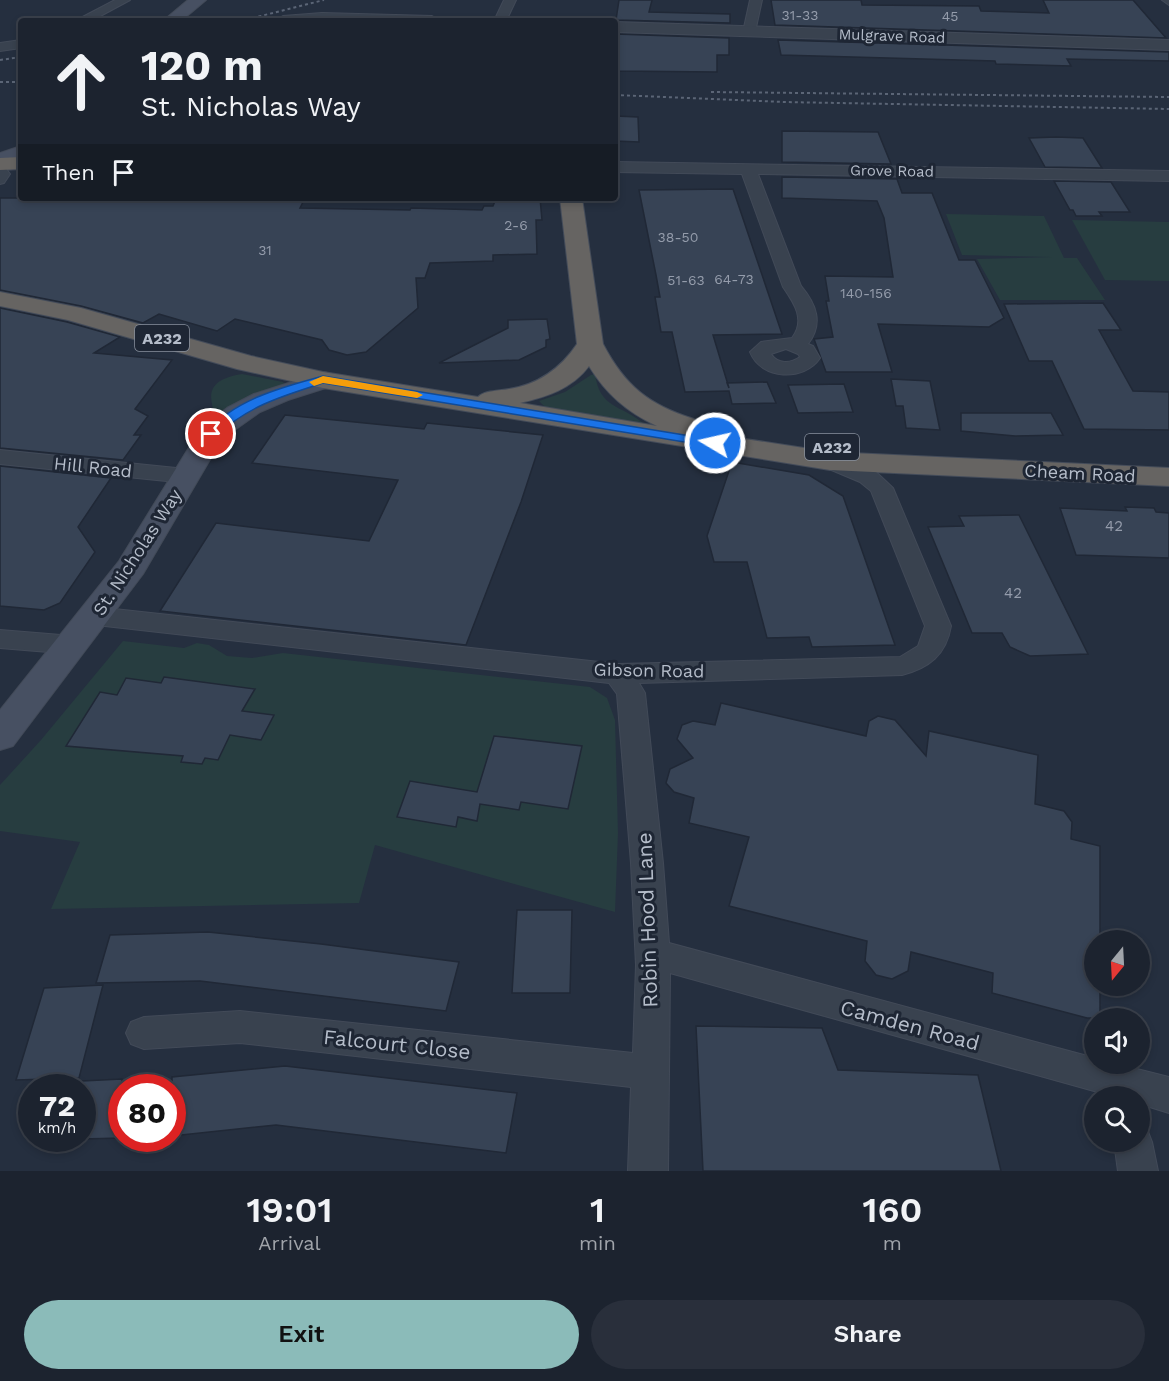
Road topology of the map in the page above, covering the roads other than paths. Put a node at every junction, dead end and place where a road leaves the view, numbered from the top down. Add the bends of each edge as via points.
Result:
1 (124, 0) edge
2 (198, 0) edge
3 (510, 0) edge
4 (756, 0) edge
5 (87, 18) edge
6 (175, 18) edge
7 (501, 18) edge
8 (618, 27) edge
9 (749, 32) junction
10 (18, 44) edge
11 (1169, 45) edge
12 (0, 47) edge
13 (18, 153) edge
14 (0, 162) edge
15 (18, 163) edge
16 (618, 167) edge
17 (0, 169) edge
18 (748, 169) junction
19 (1169, 176) edge
20 (0, 180) edge
21 (571, 201) edge
22 (0, 299) edge
23 (590, 344) junction
24 (796, 345) dead end
25 (323, 380) junction
26 (460, 402) junction
27 (0, 457) edge
28 (830, 461) junction
29 (990, 468) junction
30 (186, 476) junction
31 (1169, 477) edge
32 (96, 616) junction
33 (0, 639) edge
34 (73, 645) junction
35 (618, 674) junction
36 (0, 736) edge
37 (652, 954) junction
38 (144, 1033) dead end
39 (649, 1072) junction
40 (1114, 1086) edge
41 (1150, 1093) edge
42 (1169, 1095) edge
43 (1135, 1152) edge
44 (648, 1171) edge
45 (1138, 1171) edge

1 - 5 street
2 - 6 main road
3 - 7 street
4 - 9 street
8 - 9 street, Mulgrave Road
9 - 11 street, Mulgrave Road
10 - 12 street
13 - 14 main road
14 - 15 highway
16 - 18 street, Grove Road
17 - 20 street via 4,175
18 - 19 street, Grove Road
18 - 24 street via 792,287 809,315 805,338
21 - 23 highway, A232
22 - 25 highway, Cheam Road / A232 via 72,313 246,363
23 - 26 highway, A232 via 571,371 557,380 499,399
23 - 29 highway, Cheam Road / A232 via 598,361 633,404 674,422 745,436
25 - 26 highway, Cheam Road / A232
25 - 30 main road, St. Nicholas Way via 262,399 228,418 211,434
26 - 28 highway, Cheam Road / A232
27 - 30 street, Hill Road
28 - 29 highway, Cheam Road / A232
28 - 35 street, Gibson Road via 868,477 881,488 938,626 935,641 921,659 902,666
29 - 31 highway, Cheam Road / A232
30 - 32 main road, St. Nicholas Way via 138,557
32 - 34 main road, St. Nicholas Way
32 - 35 street, Gibson Road
33 - 34 street
34 - 36 main road, St. Nicholas Way
35 - 37 street, Robin Hood Lane via 632,693
37 - 39 street, Robin Hood Lane
37 - 40 street, Camden Road via 1025,1056
38 - 39 street, Falcourt Close via 240,1028
39 - 44 street, Robin Hood Lane
41 - 42 street, Camden Road
43 - 45 street

